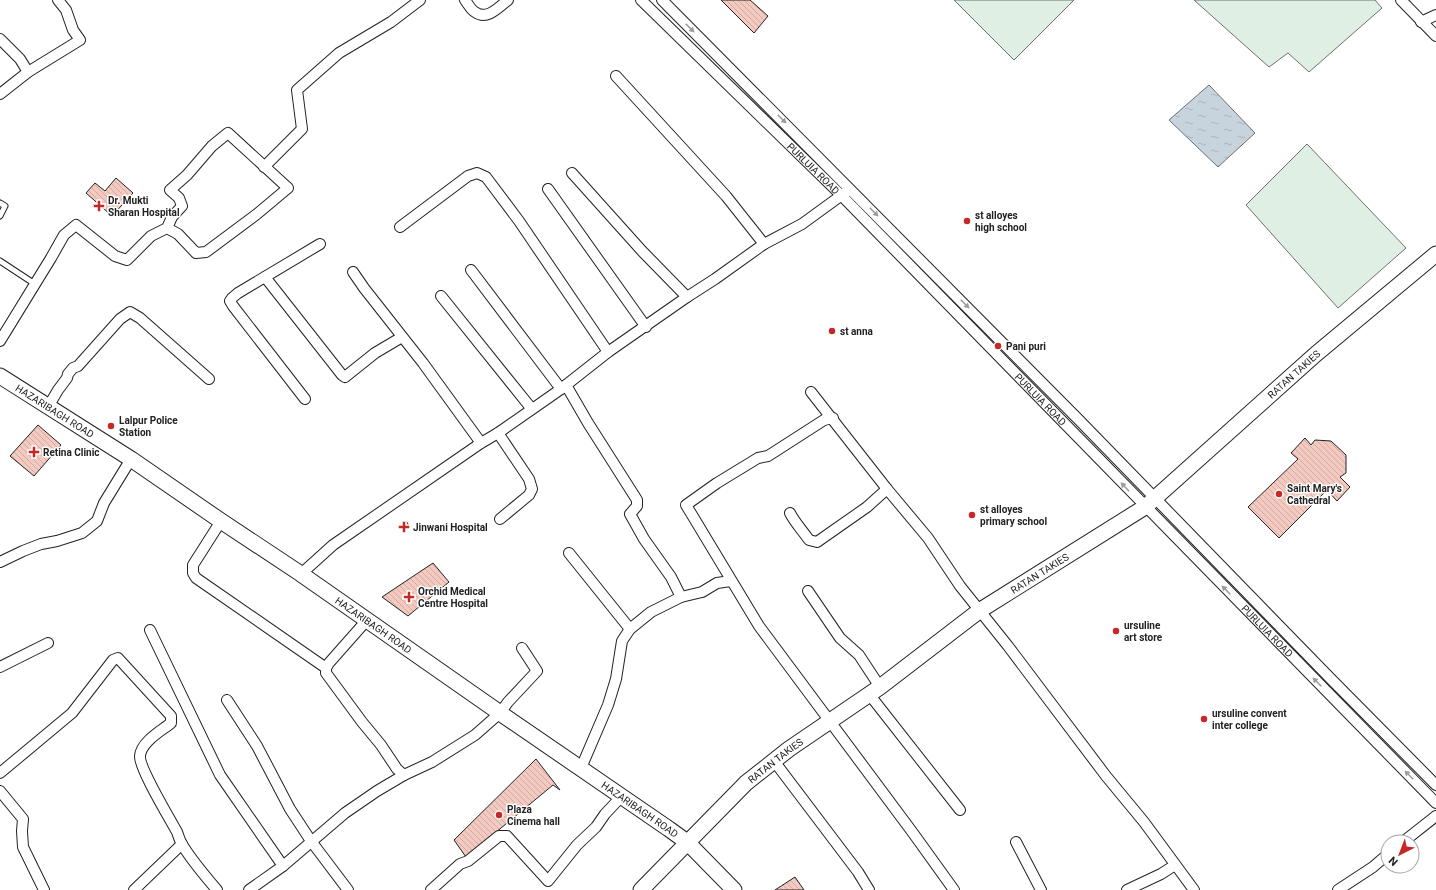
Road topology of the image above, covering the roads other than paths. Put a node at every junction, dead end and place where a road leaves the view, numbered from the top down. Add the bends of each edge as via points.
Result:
1 (58, 0) edge
2 (420, 0) edge
3 (465, 0) edge
4 (508, 0) edge
5 (641, 0) edge
6 (662, 0) edge
7 (1401, 0) edge
8 (1436, 15) edge
9 (1421, 22) junction
10 (1436, 36) edge
11 (0, 39) edge
12 (28, 72) junction
13 (616, 76) dead end
14 (0, 94) edge
15 (264, 167) junction
16 (572, 174) dead end
17 (851, 188) junction
18 (548, 189) dead end
19 (842, 196) junction
20 (0, 203) edge
21 (0, 216) edge
22 (400, 227) dead end
23 (167, 228) junction
24 (320, 244) dead end
25 (764, 244) junction
26 (1436, 254) edge
27 (0, 261) edge
28 (471, 270) dead end
29 (353, 272) dead end
30 (265, 277) junction
31 (35, 284) junction
32 (441, 296) dead end
33 (687, 297) junction
34 (646, 327) junction
35 (402, 337) junction
36 (0, 341) edge
37 (608, 352) junction
38 (0, 376) edge
39 (209, 379) dead end
40 (564, 387) junction
41 (811, 392) dead end
42 (305, 399) dead end
43 (48, 407) junction
44 (531, 408) junction
45 (833, 418) junction
46 (498, 433) junction
47 (481, 442) junction
48 (131, 460) junction
49 (887, 489) junction
50 (1150, 503) junction
51 (790, 513) dead end
52 (500, 519) dead end
53 (221, 521) junction
54 (569, 553) dead end
55 (0, 562) edge
56 (301, 574) junction
57 (731, 581) junction
58 (808, 591) dead end
59 (680, 597) junction
60 (979, 611) junction
61 (368, 620) junction
62 (630, 629) junction
63 (150, 630) dead end
64 (48, 643) dead end
65 (522, 648) dead end
66 (0, 667) edge
67 (326, 668) junction
68 (875, 691) junction
69 (227, 700) dead end
70 (500, 714) junction
71 (829, 721) junction
72 (774, 761) junction
73 (581, 768) junction
74 (0, 773) edge
75 (404, 775) junction
76 (1436, 785) edge
77 (0, 791) edge
78 (621, 797) junction
79 (1436, 803) edge
80 (960, 810) dead end
81 (1436, 816) edge
82 (1413, 834) edge
83 (311, 841) junction
84 (687, 842) junction
85 (1016, 842) dead end
86 (182, 844) junction
87 (1380, 861) edge
88 (1175, 865) junction
89 (283, 866) junction
90 (44, 890) edge
91 (134, 890) edge
92 (217, 890) edge
93 (249, 890) edge
94 (348, 890) edge
95 (431, 890) edge
96 (641, 890) edge
97 (734, 890) edge
98 (869, 890) edge
99 (954, 890) edge
100 (1041, 890) edge
101 (1127, 890) edge
102 (1194, 890) edge
103 (1338, 890) edge

1 - 12 street via 66,10 73,30 80,40
2 - 15 street via 391,22 339,53 297,90 302,129
3 - 4 street via 475,12 484,16
5 - 19 street, PURLUIA ROAD
6 -> 17 street, PURLUIA ROAD
7 - 9 street
8 - 9 street
9 - 10 street
11 - 12 street via 20,59
12 - 14 street
13 - 25 street via 726,196
15 - 23 street via 228,133 170,190 179,198 182,206 172,217
15 - 23 street via 288,188 206,252 196,253 178,234
16 - 33 street
17 - 19 street
17 -> 50 street, PURLUIA ROAD
18 - 34 street
19 - 25 street via 802,224
50 -> 19 street, PURLUIA ROAD
20 - 21 lane via 5,206
22 - 37 street via 468,176 478,173 486,177
23 - 31 street via 151,236 127,260 114,256 76,225 64,235
24 - 30 street
25 - 33 street
26 - 50 street, RATAN TAKIES via 1316,354
27 - 31 lane
28 - 40 street
29 - 35 street
30 - 35 street via 338,372 346,377 375,353
30 - 42 street via 238,293 230,301
31 - 36 street
32 - 44 street
33 - 34 street
34 - 37 street
35 - 47 street
37 - 40 street
38 - 43 street, HAZARIBAGH ROAD
39 - 43 street via 130,312 120,319 78,366 73,368
40 - 44 street
40 - 59 street via 637,500 637,506 630,514 671,577
41 - 45 street
43 - 48 street, HAZARIBAGH ROAD
44 - 46 street
45 - 49 street
45 - 57 street via 824,420 768,456 758,458 686,505
46 - 47 street
46 - 52 street via 529,479 532,489 529,495
47 - 56 street via 333,545
48 - 53 street, HAZARIBAGH ROAD
48 - 55 street via 104,503 97,521 82,533 41,544
49 - 51 street via 867,507 817,542 809,540
49 - 60 street via 928,538
50 - 60 street, RATAN TAKIES
50 - 76 street, PURLUIA ROAD
79 -> 50 street, PURLUIA ROAD
53 - 56 street, HAZARIBAGH ROAD
53 - 67 street via 193,565 196,578
54 - 62 street
56 - 61 street, HAZARIBAGH ROAD
57 - 59 street via 717,583 702,592
57 - 71 street via 759,626
58 - 68 street via 840,638 859,655
59 - 62 street via 651,612
60 - 68 street, RATAN TAKIES
60 - 88 street
61 - 67 street
61 - 70 street, HAZARIBAGH ROAD
62 - 73 street via 622,641 616,679 608,705
63 - 89 street via 216,768
64 - 66 street
65 - 70 street via 537,671
67 - 75 street via 326,672 356,714
68 - 71 street, RATAN TAKIES
68 - 80 street
69 - 83 street via 257,746 290,809
70 - 73 street, HAZARIBAGH ROAD
70 - 75 street via 475,735 432,762
71 - 72 street, RATAN TAKIES
71 - 99 street
72 - 84 street, RATAN TAKIES via 746,783
72 - 98 street
73 - 78 street, HAZARIBAGH ROAD
74 - 86 street via 72,713 113,660 118,658 171,716 171,723 142,749 140,761
75 - 83 street via 377,790
77 - 90 street via 23,819 24,847
78 - 84 street, HAZARIBAGH ROAD
78 - 95 street via 548,880 507,836 499,836 468,861 460,864
81 - 82 street
83 - 89 street
83 - 94 street
84 - 96 street, RATAN TAKIES
84 - 97 street, HAZARIBAGH ROAD
85 - 100 street
86 - 91 street
86 - 92 street
87 - 103 street
88 - 101 street
88 - 102 street
89 - 93 street

